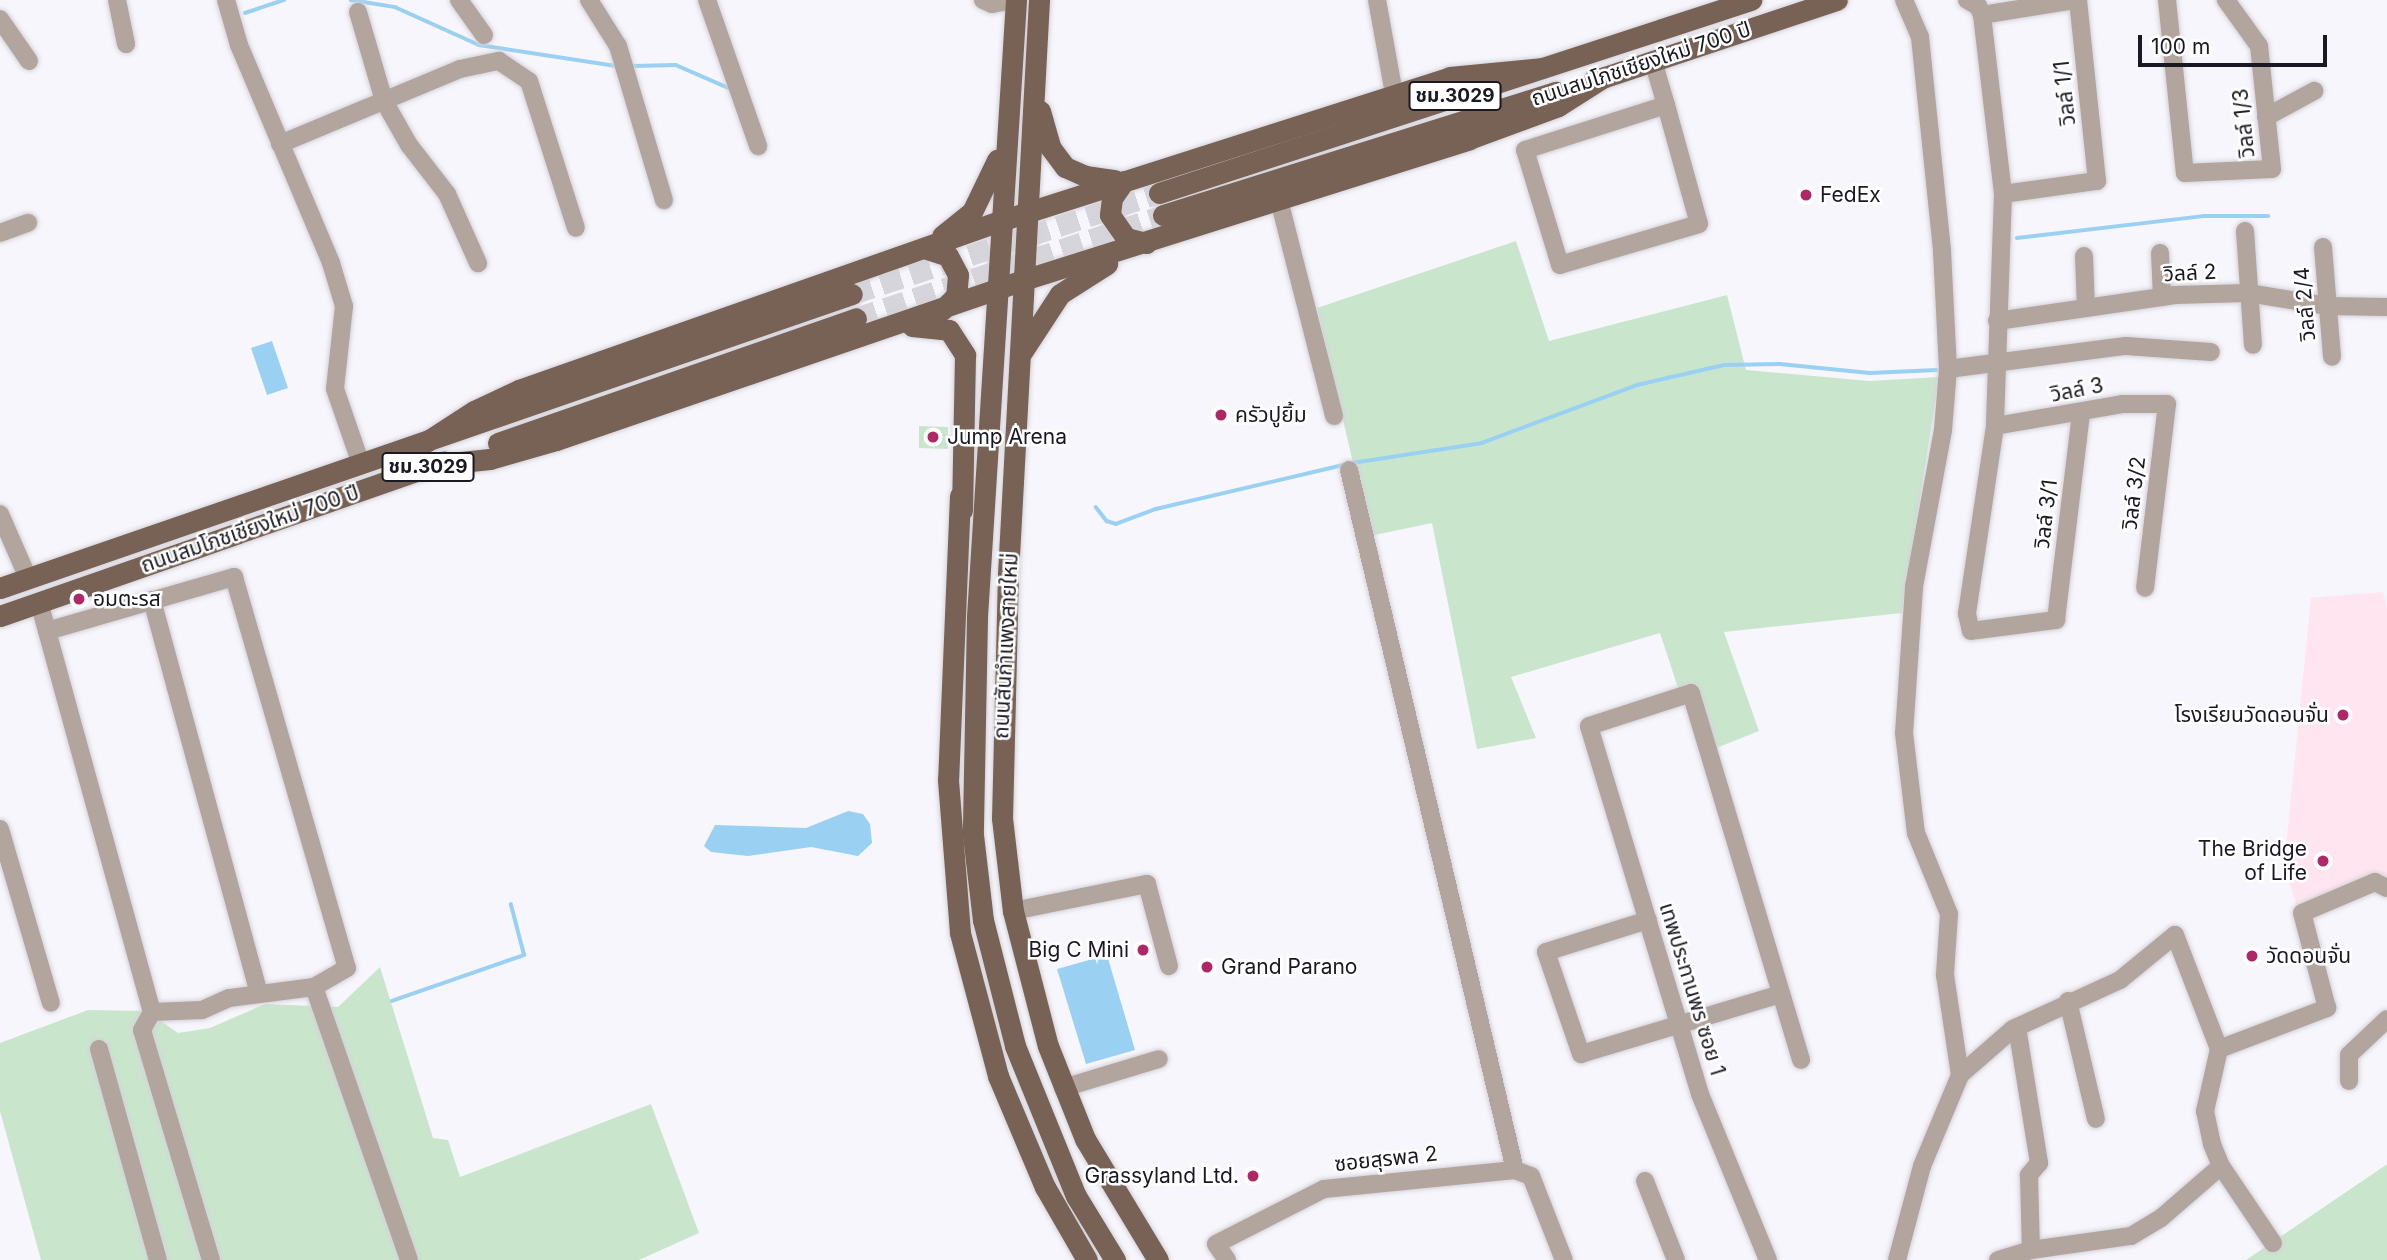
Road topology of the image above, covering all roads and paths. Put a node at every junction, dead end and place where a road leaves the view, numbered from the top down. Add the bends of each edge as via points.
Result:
1 (117, 0) edge
2 (226, 0) edge
3 (459, 0) edge
4 (589, 0) edge
5 (707, 0) edge
6 (983, 0) edge
7 (1014, 0) edge
8 (1039, 0) edge
9 (1377, 0) edge
10 (1837, 0) edge
11 (1904, 0) edge
12 (2077, 0) edge
13 (2167, 0) edge
14 (2226, 0) edge
15 (1738, 2) edge
16 (1978, 5) edge
17 (358, 12) dead end
18 (0, 19) edge
19 (484, 36) dead end
20 (127, 44) dead end
21 (29, 61) dead end
22 (1653, 61) junction
23 (1541, 68) junction
24 (1604, 77) junction
25 (1035, 89) junction
26 (2314, 91) dead end
27 (1394, 94) junction
28 (384, 101) junction
29 (1665, 105) junction
30 (2266, 117) junction
31 (1005, 125) junction
32 (280, 144) junction
33 (758, 146) dead end
34 (1124, 181) junction
35 (1159, 193) tunnel mouth
36 (2003, 194) junction
37 (664, 200) dead end
38 (1279, 200) junction
39 (1026, 213) junction
40 (1163, 215) tunnel mouth
41 (1000, 221) junction
42 (28, 223) dead end
43 (576, 228) dead end
44 (2245, 231) dead end
45 (0, 233) edge
46 (1146, 243) junction
47 (2323, 247) dead end
48 (927, 249) junction
49 (2160, 253) dead end
50 (2084, 256) dead end
51 (478, 263) dead end
52 (1023, 280) junction
53 (995, 291) junction
54 (2248, 293) junction
55 (852, 294) tunnel mouth
56 (2162, 297) junction
57 (2327, 306) junction
58 (2387, 307) edge
59 (2086, 308) junction
60 (940, 312) junction
61 (856, 318) tunnel mouth
62 (1997, 321) junction
63 (898, 326) junction
64 (2253, 345) dead end
65 (2211, 352) dead end
66 (1020, 356) junction
67 (2332, 357) dead end
68 (1996, 362) junction
69 (1948, 369) junction
70 (2167, 404) joint
71 (2081, 414) junction
72 (1334, 416) dead end
73 (1995, 426) junction
74 (426, 442) junction
75 (361, 464) junction
76 (433, 465) junction
77 (1349, 470) dead end
78 (960, 496) junction
79 (0, 514) edge
80 (28, 578) junction
81 (0, 588) edge
82 (2145, 588) dead end
83 (152, 600) junction
84 (39, 602) junction
85 (0, 616) edge
86 (977, 617) junction
87 (47, 631) junction
88 (972, 793) junction
89 (0, 829) edge
90 (951, 856) junction
91 (2387, 888) edge
92 (1013, 911) junction
93 (1648, 920) junction
94 (1169, 966) dead end
95 (314, 987) junction
96 (259, 993) junction
97 (1781, 994) junction
98 (2068, 1001) junction
99 (51, 1003) dead end
100 (152, 1012) junction
101 (2387, 1019) edge
102 (1678, 1024) junction
103 (2017, 1027) junction
104 (99, 1049) dead end
105 (2219, 1049) junction
106 (1159, 1059) dead end
107 (1801, 1060) dead end
108 (1961, 1074) junction
109 (998, 1076) junction
110 (2349, 1081) dead end
111 (1063, 1088) junction
112 (2096, 1119) dead end
113 (1050, 1140) junction
114 (2221, 1166) junction
115 (1523, 1173) junction
116 (1645, 1181) dead end
117 (2273, 1243) dead end
118 (1101, 1250) edge
119 (2031, 1250) junction
120 (158, 1260) edge
121 (211, 1260) edge
122 (410, 1260) edge
123 (1087, 1260) edge
124 (1115, 1260) edge
125 (1157, 1260) edge
126 (1227, 1260) edge
127 (1564, 1260) edge
128 (1676, 1260) edge
129 (1768, 1260) edge
130 (1897, 1260) edge
131 (1998, 1260) edge

1 - 20 street
2 - 32 street
3 - 19 street
4 - 37 street via 618,46
5 - 33 street
6 - 7 street via 992,4
7 - 31 main road, ถนนสันกำแพงสายใหม่
8 - 25 main road, ถนนสันกำแพงสายใหม่
9 - 27 street
10 - 22 main road, ถนนสมโภชเชียงใหม่ 700 ปี / ชม.3029
11 - 69 street via 1920,37 1942,251
12 - 16 street
12 - 36 street, วิลล์ 1/1 via 2096,181
13 - 30 street, วิลล์ 1/3 via 2185,173 2272,169
14 - 30 street, วิลล์ 1/3 via 2259,46
15 - 23 main road, ถนนสมโภชเชียงใหม่ 700 ปี / ชม.3029
16 - 36 street
17 - 28 street
18 - 21 street
22 - 24 main road, ถนนสมโภชเชียงใหม่ 700 ปี / ชม.3029
22 - 29 street
23 - 27 main road via 1450,77
23 - 35 main road, ถนนสมโภชเชียงใหม่ 700 ปี / ชม.3029
24 - 38 main road via 1558,106
24 - 40 main road, ถนนสมโภชเชียงใหม่ 700 ปี / ชม.3029
25 - 34 main road via 1043,128 1057,159 1085,176
25 - 39 main road, ถนนสันกำแพงสายใหม่
26 - 30 street
27 - 34 main road
28 - 32 street
28 - 43 street via 460,69 499,61 512,66 529,81
28 - 51 street via 409,145 447,194
29 - 29 street via 1699,224 1560,265 1525,150
31 - 41 main road, ถนนสันกำแพงสายใหม่
31 - 48 main road via 994,173 972,212
32 - 75 street via 345,306 335,388
34 - 39 main road
34 - 46 main road via 1112,198 1110,215 1126,237
36 - 62 street
38 - 46 main road
38 - 72 street
39 - 41 main road
39 - 52 main road, ถนนสันกำแพงสายใหม่
41 - 48 main road
41 - 53 main road, ถนนสันกำแพงสายใหม่
42 - 45 street
44 - 54 street
46 - 52 main road
46 - 66 main road via 1060,294
47 - 57 street, วิลล์ 2/4
48 - 60 main road via 948,256 958,275 956,296
48 - 74 main road via 519,390 474,411
49 - 56 street
50 - 59 street
52 - 53 main road
52 - 66 main road, ถนนสันกำแพงสายใหม่
53 - 60 main road
53 - 86 main road, ถนนสันกำแพงสายใหม่
54 - 56 street, วิลล์ 2
54 - 57 street, วิลล์ 2
54 - 64 street
55 - 74 main road, ถนนสมโภชเชียงใหม่ 700 ปี / ชม.3029
56 - 59 street, วิลล์ 2
57 - 58 street, วิลล์ 2
57 - 67 street, วิลล์ 2/4
59 - 62 street, วิลล์ 2
60 - 63 main road
61 - 76 main road, ถนนสมโภชเชียงใหม่ 700 ปี / ชม.3029
62 - 68 street
63 - 76 main road via 556,440 490,458
63 - 78 main road via 949,330 965,355
65 - 68 street via 2126,346
66 - 92 main road, ถนนสันกำแพงสายใหม่ via 1000,764
68 - 69 street
68 - 73 street
69 - 108 street via 1943,430 1913,598 1904,733 1916,833 1949,914 1945,975
70 - 71 street, วิลล์ 3 via 2122,404
70 - 82 street, วิลล์ 3/2
71 - 73 street, วิลล์ 3
71 - 73 street, วิลล์ 3/1 via 2056,620 1970,631 1967,614
74 - 75 main road, ถนนสมโภชเชียงใหม่ 700 ปี / ชม.3029
75 - 80 main road, ถนนสมโภชเชียงใหม่ 700 ปี / ชม.3029
76 - 84 main road, ถนนสมโภชเชียงใหม่ 700 ปี / ชม.3029
77 - 115 street
78 - 86 main road
78 - 90 main road via 948,780
79 - 80 street
80 - 81 main road, ถนนสมโภชเชียงใหม่ 700 ปี / ชม.3029
83 - 87 street
83 - 95 street via 234,577 348,968
83 - 96 street
84 - 85 main road, ถนนสมโภชเชียงใหม่ 700 ปี / ชม.3029
84 - 87 street
86 - 88 main road, ถนนสันกำแพงสายใหม่
87 - 100 street
88 - 90 main road
88 - 113 main road, ถนนสันกำแพงสายใหม่ via 977,877 993,967 1015,1045
89 - 99 street
90 - 109 main road via 970,980
91 - 105 street via 2375,882 2302,914 2327,1008
92 - 94 street via 1147,884
92 - 111 main road, ถนนสันกำแพงสายใหม่ via 1035,1005
93 - 97 street, เทพประทานพร ซอย 1 via 1589,726 1691,693
93 - 102 street, เทพประทานพร ซอย 1
93 - 102 street via 1546,952 1581,1054
95 - 96 street
95 - 122 street
96 - 100 street via 202,1010
97 - 102 street
97 - 107 street
98 - 103 street
98 - 105 street via 2120,980 2175,935
98 - 112 street
100 - 121 street via 142,1030
101 - 110 street via 2349,1055
102 - 129 street, เทพประทานพร ซอย 1 via 1700,1094
103 - 108 street
103 - 119 street via 2039,1163 2029,1175
104 - 120 street
105 - 114 street via 2205,1111
106 - 111 street
108 - 130 street via 1923,1167
109 - 113 main road
109 - 123 main road via 1045,1187
111 - 125 main road, ถนนสันกำแพงสายใหม่ via 1109,1185
113 - 118 main road, ถนนสันกำแพงสายใหม่
114 - 117 street
114 - 119 street via 2161,1218 2131,1236
115 - 126 street, ซอยสุรพล 2 via 1324,1189 1216,1244
115 - 127 street
116 - 128 street
118 - 124 main road, ถนนสันกำแพงสายใหม่
119 - 131 street

